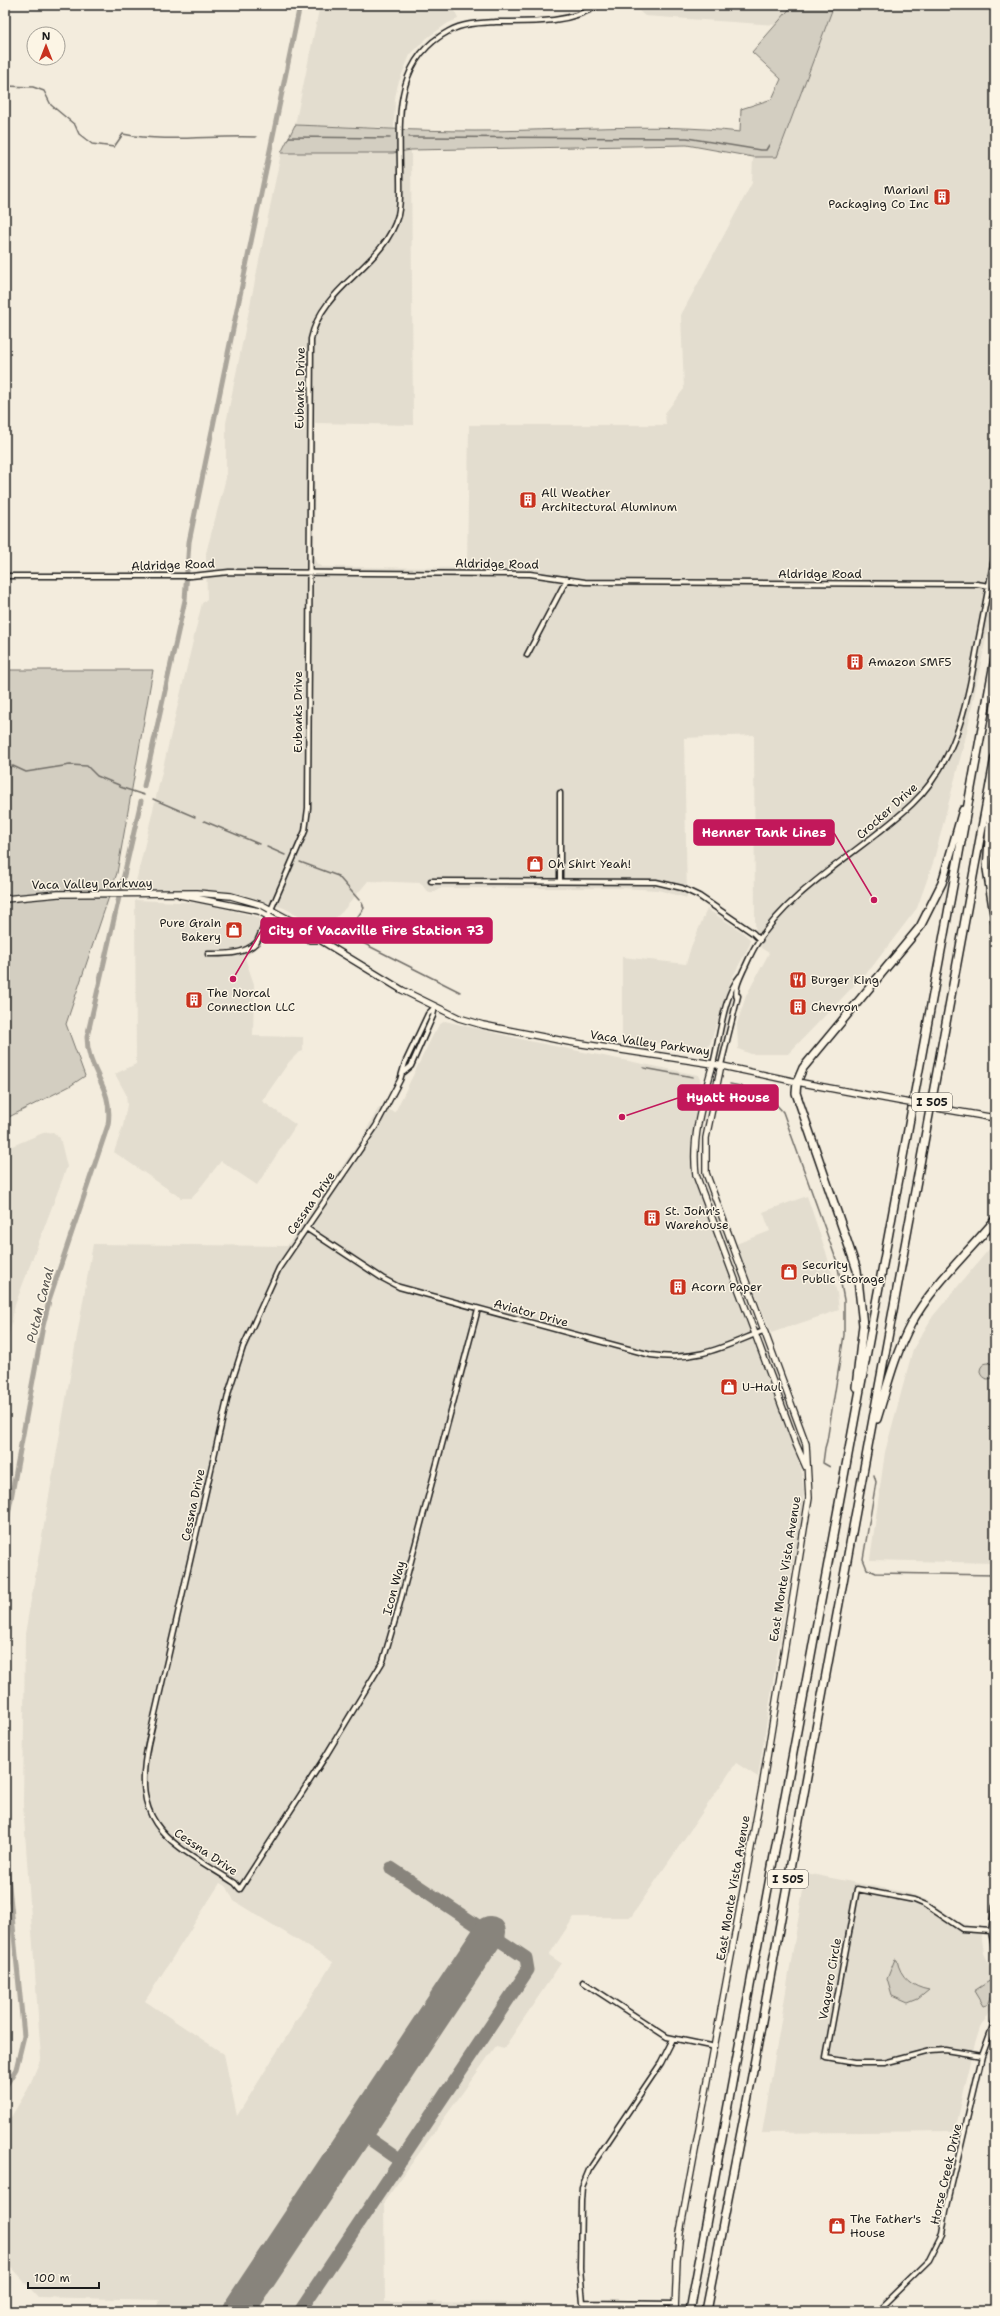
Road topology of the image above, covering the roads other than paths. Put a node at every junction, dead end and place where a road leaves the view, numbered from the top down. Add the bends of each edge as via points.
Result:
1 (599, 5) edge
2 (995, 553) edge
3 (309, 572) junction
4 (5, 576) edge
5 (567, 579) junction
6 (989, 586) junction
7 (527, 655) dead end
8 (995, 658) edge
9 (995, 757) edge
10 (995, 771) edge
11 (560, 793) dead end
12 (968, 799) junction
13 (431, 881) dead end
14 (560, 881) junction
15 (180, 895) junction
16 (5, 899) edge
17 (272, 910) junction
18 (269, 916) junction
19 (995, 921) edge
20 (320, 940) junction
21 (760, 940) junction
22 (208, 954) dead end
23 (742, 974) junction
24 (435, 1007) junction
25 (713, 1064) junction
26 (721, 1065) junction
27 (404, 1072) junction
28 (797, 1082) junction
29 (995, 1118) edge
30 (695, 1151) junction
31 (717, 1207) junction
32 (995, 1220) edge
33 (306, 1228) junction
34 (478, 1309) junction
35 (763, 1330) junction
36 (754, 1334) junction
37 (868, 1446) junction
38 (848, 1454) junction
39 (808, 1469) junction
40 (268, 1845) joint
41 (995, 1906) edge
42 (991, 1931) junction
43 (995, 1953) edge
44 (583, 1982) dead end
45 (995, 2020) edge
46 (673, 2040) junction
47 (715, 2047) junction
48 (982, 2056) junction
49 (675, 2304) junction
50 (675, 2311) edge
51 (690, 2311) edge
52 (706, 2311) edge
53 (877, 2311) edge

1 - 3 street, Eubanks Drive via 589,11 556,21 469,24 451,30 429,44 407,76 401,107 400,197 395,223 380,248 327,302 311,339
2 - 6 street, Crocker Drive
3 - 4 street, Aldridge Road via 229,572 183,577
3 - 5 street, Aldridge Road via 530,574
3 - 17 street, Eubanks Drive via 308,808 305,831
5 - 6 street, Aldridge Road via 585,582
5 - 7 street
6 - 21 street, Crocker Drive via 968,700 956,737 943,764 923,793 797,898
8 - 12 highway, I 505
9 - 37 highway, I 505
10 - 19 highway via 986,853 988,884
11 - 14 street
12 - 28 highway via 942,884 920,928 802,1068
12 - 38 highway, I 505
13 - 14 street
14 - 21 street via 656,882 682,888 700,896
15 - 16 street, Vaca Valley Parkway via 58,894
15 - 17 street, Vaca Valley Parkway via 231,896
15 - 18 street, Vaca Valley Parkway via 246,908
17 - 18 street, Eubanks Drive
17 - 20 street, Vaca Valley Parkway via 312,932
18 - 20 street, Vaca Valley Parkway via 310,940
18 - 22 street, Eubanks Drive via 261,935 251,948 235,953
20 - 24 street, Vaca Valley Parkway via 348,959
21 - 23 street, Crocker Drive
23 - 25 street, Crocker Drive via 734,983 729,997
23 - 26 street, Crocker Drive
24 - 25 street, Vaca Valley Parkway via 459,1018 491,1027
24 - 27 street, Cessna Drive via 411,1066
24 - 27 street, Cessna Drive via 428,1014 405,1063
25 - 26 street, Vaca Valley Parkway
25 - 30 street, East Monte Vista Avenue via 705,1091
26 - 28 street, Vaca Valley Parkway
26 - 31 street, East Monte Vista Avenue via 704,1157 706,1173
27 - 33 street, Cessna Drive via 370,1137
28 - 29 street, Vaca Valley Parkway, bridge
28 - 38 highway via 796,1093 852,1252 860,1287 863,1325
30 - 31 street via 700,1153 706,1187
30 - 36 street, East Monte Vista Avenue via 696,1175
31 - 35 street, East Monte Vista Avenue
32 - 37 highway via 930,1295 911,1323 896,1357
33 - 34 street, Aviator Drive via 399,1287
33 - 40 street, Cessna Drive via 279,1268 248,1334 233,1375 143,1770 147,1804 165,1836 179,1848 235,1883 240,1889
34 - 36 street, Aviator Drive via 665,1357 698,1356
34 - 40 street, Icon Way via 398,1610 382,1661
35 - 36 street, Aviator Drive
35 - 39 street, East Monte Vista Avenue via 806,1444
36 - 39 street, East Monte Vista Avenue
37 - 52 highway, I 505
38 - 51 highway, I 505
39 - 47 street, East Monte Vista Avenue via 808,1498 767,1761
41 - 42 street
42 - 43 street
42 - 48 street, Vaquero Circle via 962,1929 914,1900 857,1889 826,2058 854,2063 884,2063 930,2051 945,2050
44 - 46 street
45 - 48 street, Horse Creek Drive
46 - 47 street
46 - 49 street via 661,2063 589,2170 582,2187 580,2268 583,2303
47 - 49 street, East Monte Vista Avenue via 680,2232
48 - 53 street, Horse Creek Drive via 942,2234 929,2260
49 - 50 street, East Monte Vista Avenue

